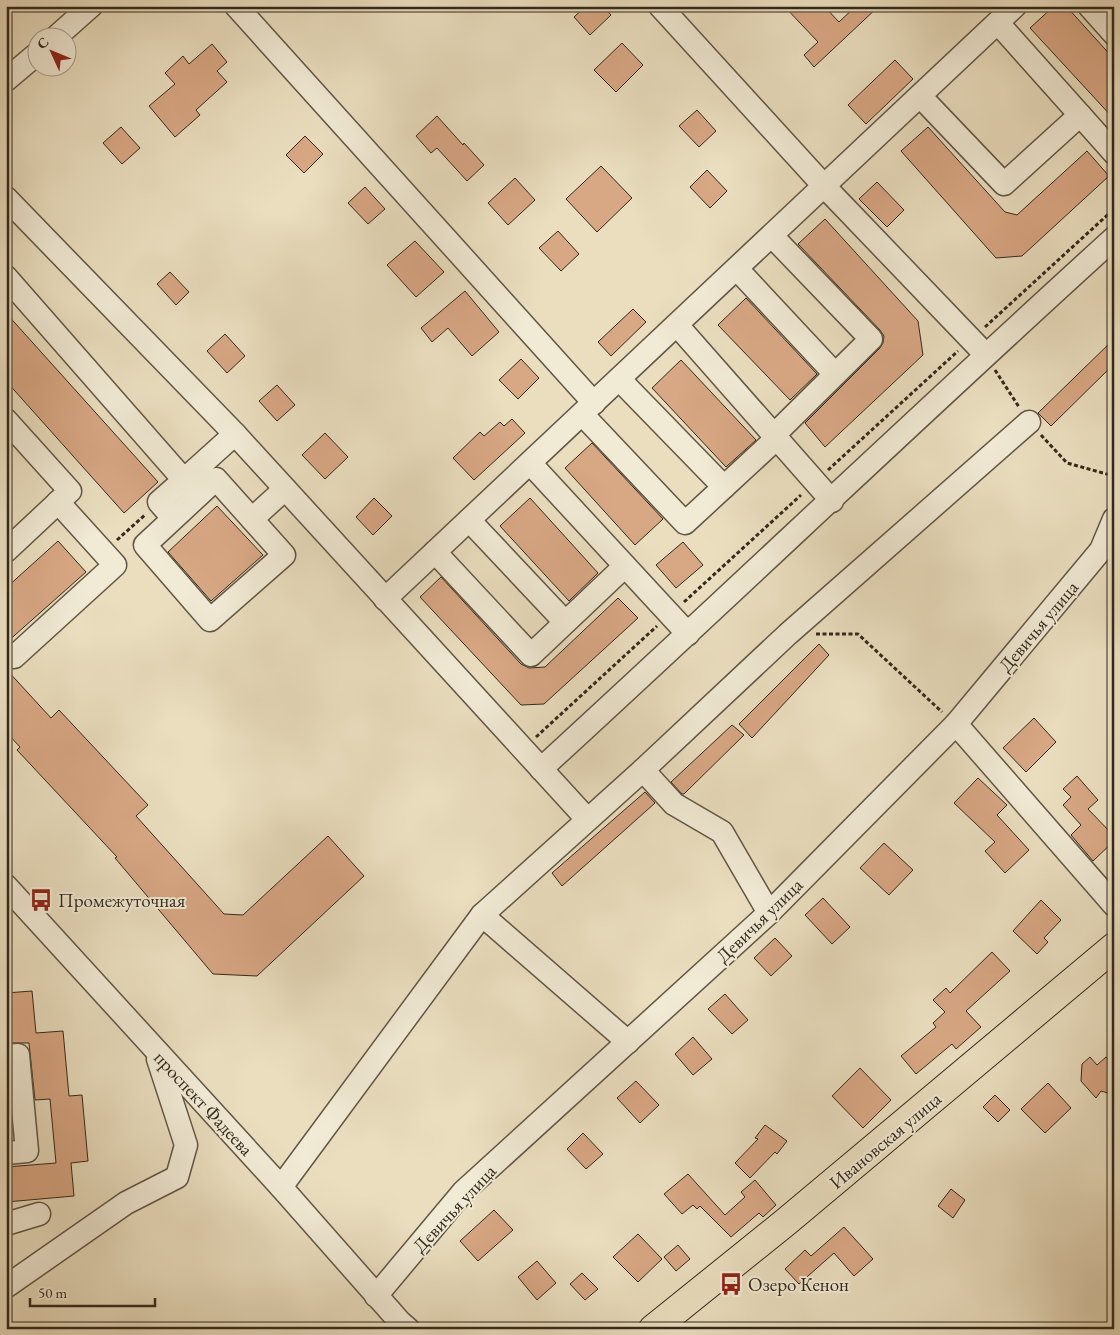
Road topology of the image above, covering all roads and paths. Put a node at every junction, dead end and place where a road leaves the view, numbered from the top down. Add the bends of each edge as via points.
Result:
1 (91, 6) edge
2 (236, 6) edge
3 (660, 6) edge
4 (1015, 6) edge
5 (1089, 6) edge
6 (998, 23) junction
7 (66, 28) edge
8 (1114, 34) edge
9 (28, 61) edge
10 (6, 80) edge
11 (920, 96) junction
12 (1080, 115) junction
13 (1114, 153) edge
14 (825, 187) junction
15 (6, 198) edge
16 (772, 236) junction
17 (1114, 238) edge
18 (737, 269) junction
19 (6, 277) edge
20 (677, 325) junction
21 (986, 355) junction
22 (835, 374) junction
23 (619, 379) junction
24 (588, 408) junction
25 (6, 420) edge
26 (1029, 422) dead end
27 (235, 434) junction
28 (775, 437) junction
29 (530, 462) junction
30 (184, 480) junction
31 (724, 487) junction
32 (285, 489) junction
33 (832, 501) junction
34 (58, 502) junction
35 (166, 510) junction
36 (252, 519) junction
37 (1114, 519) edge
38 (469, 520) junction
39 (115, 542) dead end
40 (6, 550) edge
41 (435, 552) junction
42 (625, 566) junction
43 (385, 599) junction
44 (565, 622) junction
45 (688, 634) junction
46 (788, 634) junction
47 (14, 657) dead end
48 (956, 724) junction
49 (541, 769) junction
50 (643, 770) junction
51 (587, 819) junction
52 (6, 886) edge
53 (1114, 905) edge
54 (769, 913) junction
55 (482, 915) junction
56 (1114, 947) edge
57 (628, 1042) junction
58 (156, 1051) junction
59 (6, 1056) edge
60 (6, 1153) edge
61 (281, 1187) junction
62 (39, 1214) dead end
63 (6, 1224) edge
64 (7, 1286) edge
65 (376, 1296) junction
66 (402, 1327) edge
67 (653, 1328) edge

1 - 7 street
2 - 24 street
3 - 14 street
4 - 6 street
5 - 8 street
6 - 11 street
6 - 12 street
9 - 10 street
11 - 12 street via 1004,184
11 - 14 street
12 - 13 street
14 - 16 street
14 - 21 street
15 - 27 street
16 - 18 street
16 - 22 street via 871,339
17 - 21 street
18 - 20 street
18 - 22 street
19 - 30 street
20 - 23 street
20 - 28 street
21 - 33 street
22 - 28 street
23 - 24 street
23 - 31 street
24 - 29 street
24 - 31 street via 685,523
25 - 34 street via 70,491
26 - 46 street
27 - 30 street
27 - 32 street
28 - 31 street
28 - 33 street
29 - 38 street
29 - 42 street
30 - 35 street
32 - 36 street
32 - 43 street
33 - 45 street
34 - 40 street
34 - 47 street via 115,565
35 - 36 street via 216,479
35 - 36 street via 145,545 210,620 284,555
35 - 39 path
37 - 48 street, Девичья улица via 1101,550
38 - 41 street
38 - 44 street
41 - 43 street
41 - 44 street via 531,654
42 - 44 street
42 - 45 street
43 - 49 street
45 - 49 street
46 - 48 path via 858,634
46 - 50 street
48 - 53 street
48 - 54 street, Девичья улица
49 - 51 street
50 - 51 street
50 - 54 street via 674,804 722,832
51 - 55 street
52 - 58 street, проспект Фадеева
54 - 57 street, Девичья улица
55 - 57 street
55 - 61 street
56 - 67 main road, Ивановская улица via 787,1221
57 - 65 street, Девичья улица via 463,1192
58 - 61 street, проспект Фадеева
58 - 64 street via 186,1145 177,1177 126,1203
59 - 60 street via 18,1056 26,1151
61 - 65 street, проспект Фадеева
62 - 63 street
65 - 66 street, проспект Фадеева

